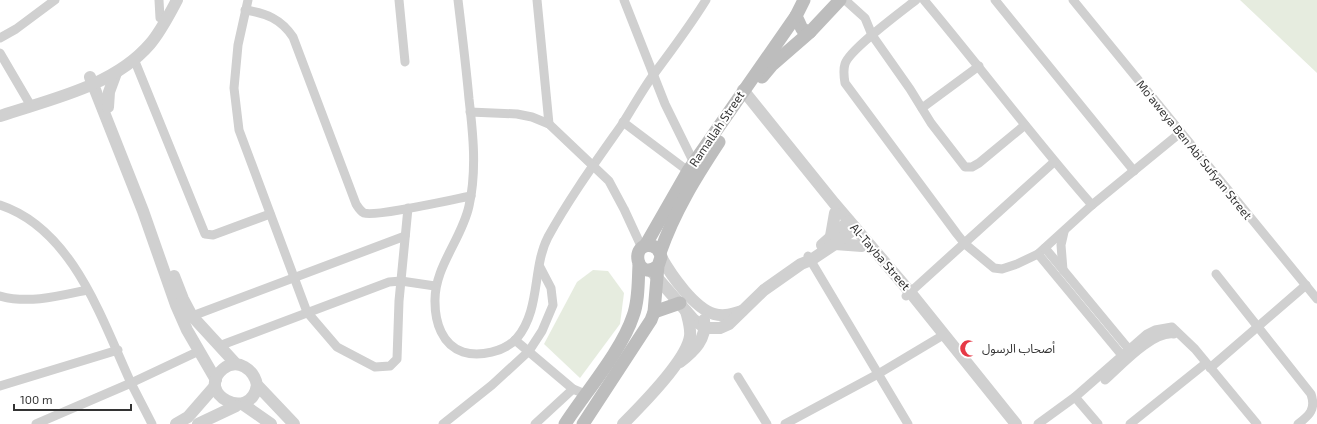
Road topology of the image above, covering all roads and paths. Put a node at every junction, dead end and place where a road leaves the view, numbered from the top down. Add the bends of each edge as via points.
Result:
1 (55, 0) edge
2 (159, 0) edge
3 (170, 0) edge
4 (177, 0) edge
5 (248, 0) edge
6 (399, 0) edge
7 (458, 0) edge
8 (537, 0) edge
9 (624, 0) edge
10 (706, 0) edge
11 (804, 0) edge
12 (840, 0) edge
13 (845, 0) edge
14 (916, 0) edge
15 (924, 0) edge
16 (995, 0) edge
17 (1072, 0) edge
18 (245, 10) junction
19 (796, 16) junction
20 (160, 18) junction
21 (810, 32) junction
22 (872, 35) junction
23 (0, 38) edge
24 (0, 53) edge
25 (134, 59) junction
26 (405, 62) dead end
27 (979, 66) junction
28 (116, 73) junction
29 (653, 75) junction
30 (94, 80) junction
31 (79, 89) junction
32 (744, 97) junction
33 (29, 102) junction
34 (103, 105) junction
35 (0, 108) edge
36 (922, 108) junction
37 (470, 112) junction
38 (0, 116) edge
39 (623, 122) junction
40 (549, 124) junction
41 (1025, 125) junction
42 (1180, 133) junction
43 (1054, 162) junction
44 (593, 165) junction
45 (693, 170) junction
46 (1134, 171) junction
47 (471, 196) junction
48 (0, 205) edge
49 (1092, 205) junction
50 (408, 208) junction
51 (835, 213) junction
52 (270, 214) junction
53 (850, 227) junction
54 (1064, 232) junction
55 (405, 236) junction
56 (833, 240) junction
57 (965, 244) junction
58 (862, 246) junction
59 (643, 247) junction
60 (1041, 251) junction
61 (806, 260) junction
62 (654, 265) junction
63 (540, 267) junction
64 (1063, 270) junction
65 (1216, 274) dead end
66 (295, 278) junction
67 (401, 280) junction
68 (1306, 285) junction
69 (435, 286) junction
70 (87, 290) junction
71 (908, 294) junction
72 (0, 296) edge
73 (1317, 299) edge
74 (685, 304) junction
75 (743, 311) junction
76 (307, 312) junction
77 (654, 312) junction
78 (188, 318) junction
79 (705, 328) junction
80 (1259, 328) junction
81 (942, 335) junction
82 (515, 340) junction
83 (220, 346) junction
84 (118, 350) junction
85 (199, 351) junction
86 (530, 351) junction
87 (1128, 355) junction
88 (236, 364) junction
89 (1208, 365) junction
90 (674, 366) junction
91 (878, 374) junction
92 (738, 377) dead end
93 (131, 383) junction
94 (216, 383) junction
95 (257, 385) junction
96 (0, 386) edge
97 (579, 391) junction
98 (1077, 399) junction
99 (240, 405) junction
100 (189, 420) edge
101 (629, 422) edge
102 (36, 424) edge
103 (152, 424) edge
104 (176, 424) edge
105 (198, 424) edge
106 (272, 424) edge
107 (294, 424) edge
108 (443, 424) edge
109 (535, 424) edge
110 (565, 424) edge
111 (583, 424) edge
112 (766, 424) edge
113 (785, 424) edge
114 (908, 424) edge
115 (1008, 424) edge
116 (1016, 424) edge
117 (1038, 424) edge
118 (1048, 424) edge
119 (1098, 424) edge
120 (1130, 424) edge
121 (1257, 424) edge
122 (1298, 424) edge

1 - 23 street
2 - 20 street
3 - 20 street
4 - 25 street via 158,35
5 - 18 street
6 - 26 street
7 - 37 street
8 - 40 street
9 - 29 street
10 - 29 street via 690,27
11 - 19 main road, Ramallah Street
12 - 21 main road, Ramallah Street
13 - 22 street via 865,18
14 - 22 street
15 - 27 street
16 - 46 street
17 - 42 street, Mo'aweya Ben Abi Sufyan Street
18 - 50 street via 275,18 293,37 360,211 368,213
18 - 52 street via 236,61 234,102 244,146
19 - 21 main road via 802,29
19 - 32 main road, Ramallah Street
20 - 30 street via 150,35 129,57
21 - 32 main road, Ramallah Street via 772,65
22 - 36 street
22 - 57 street via 847,60 844,71 845,83
24 - 33 street
25 - 28 street
25 - 52 street via 205,234 213,235
27 - 36 street
27 - 41 street
28 - 30 street
28 - 34 street
29 - 39 street
29 - 45 street
30 - 31 street
30 - 33 street
30 - 34 street
31 - 33 street
31 - 34 street
32 - 45 main road, Ramallah Street
32 - 51 street, Al-Tayba Street
32 - 53 street, Al-Tayba Street
33 - 35 street
33 - 38 street
34 - 78 street via 143,211
36 - 41 street via 965,167 979,163
37 - 40 street via 517,114
37 - 47 street via 473,147
39 - 44 street
39 - 45 street
40 - 44 street
41 - 43 street
42 - 46 street
42 - 68 street, Mo'aweya Ben Abi Sufyan Street
43 - 49 street
43 - 57 street
44 - 59 street via 614,190
44 - 63 street via 548,238
45 - 59 main road, Ramallah Street
45 - 62 main road, Ramallah Street
46 - 49 street
47 - 50 street
47 - 69 street via 467,213
48 - 70 street via 21,214 46,232 73,266
49 - 54 street
50 - 55 street
51 - 53 street, Al-Tayba Street
51 - 56 street
52 - 66 street
53 - 56 street
53 - 58 street, Al-Tayba Street
53 - 71 street, Al-Tayba Street
54 - 60 street
54 - 64 street via 1061,245
55 - 66 street
55 - 67 street
56 - 58 street
56 - 61 street
57 - 60 street via 997,269 1009,268
57 - 71 street
58 - 71 street, Al-Tayba Street
59 - 62 main road via 654,246
59 - 62 main road, Ramallah Street via 637,259
60 - 64 street
60 - 87 street
61 - 75 street via 764,290
61 - 91 street
62 - 74 street
62 - 74 street via 670,273
62 - 77 main road, Ramallah Street
62 - 97 main road, Ramallah Street via 630,325 613,354
63 - 82 street via 534,301
63 - 86 street via 551,288 553,305
64 - 87 street
65 - 80 street
66 - 76 street
66 - 78 street
67 - 69 street
67 - 76 street
67 - 76 street via 398,351 390,366 375,367 337,347
68 - 73 street, Mo'aweya Ben Abi Sufyan Street
68 - 80 street
69 - 82 street via 437,325 445,338 458,350 489,353
70 - 72 street via 25,300
70 - 84 street
71 - 81 street, Al-Tayba Street
74 - 75 street via 715,314 730,315
74 - 77 main road
74 - 79 street via 703,316
74 - 90 street via 690,336
75 - 79 street via 729,324 715,329
76 - 83 street
77 - 111 main road, Ramallah Street via 646,329
78 - 83 street
78 - 85 street
79 - 90 street via 704,335 694,352
80 - 89 street
80 - 122 street via 1311,394 1313,407 1310,415
81 - 91 street
81 - 115 street, Al-Tayba Street
81 - 116 street, Al-Tayba Street
82 - 86 street
83 - 88 street
84 - 93 street
84 - 96 street
85 - 93 street
85 - 94 street
86 - 97 street
86 - 108 street
87 - 89 street via 1158,337 1170,333 1180,334
87 - 98 street
88 - 94 street via 223,369
88 - 95 street via 251,370
89 - 120 street
89 - 121 street
90 - 101 street
91 - 113 street
91 - 114 street
92 - 112 street
93 - 102 street
93 - 103 street
94 - 99 street via 217,394 222,400 229,405
94 - 100 street
95 - 99 street via 254,397
95 - 107 street
97 - 109 street
97 - 110 main road, Ramallah Street
98 - 117 street
98 - 118 street
98 - 119 street
99 - 105 street
99 - 106 street
100 - 104 street

